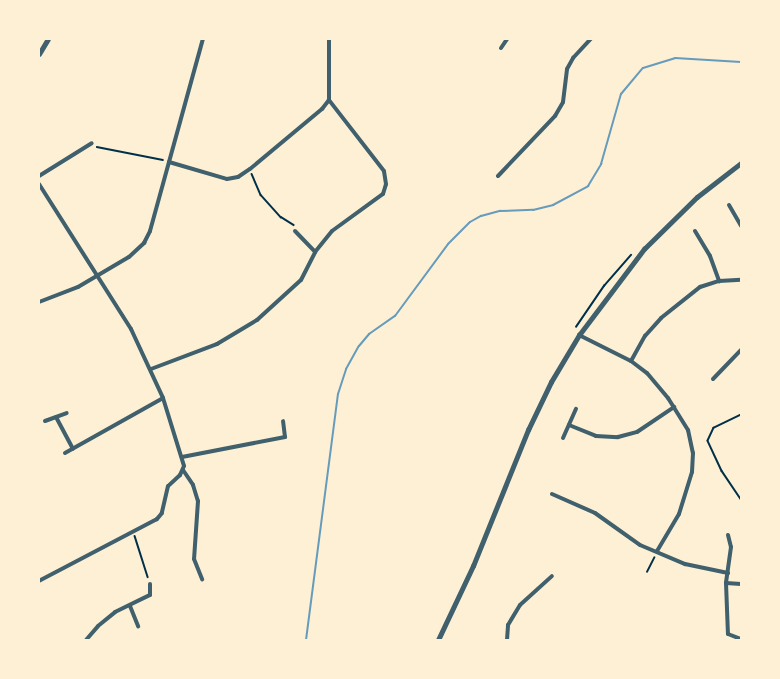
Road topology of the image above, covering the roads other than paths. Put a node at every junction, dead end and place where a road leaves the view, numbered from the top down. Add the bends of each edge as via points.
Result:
1 (48, 39) edge
2 (203, 39) edge
3 (329, 39) edge
4 (507, 39) edge
5 (591, 39) edge
6 (501, 48) dead end
7 (39, 54) edge
8 (329, 100) junction
9 (92, 143) road end
10 (169, 162) junction
11 (741, 163) edge
12 (39, 176) edge
13 (498, 176) dead end
14 (39, 184) edge
15 (729, 205) dead end
16 (741, 226) edge
17 (295, 231) road end
18 (695, 231) dead end
19 (315, 252) junction
20 (97, 276) junction
21 (741, 280) edge
22 (719, 281) junction
23 (39, 302) edge
24 (579, 335) junction
25 (741, 350) edge
26 (631, 361) junction
27 (151, 369) junction
28 (713, 379) dead end
29 (163, 398) junction
30 (674, 407) junction
31 (576, 409) dead end
32 (67, 412) dead end
33 (56, 417) junction
34 (283, 421) dead end
35 (45, 422) dead end
36 (569, 425) junction
37 (563, 438) dead end
38 (72, 449) junction
39 (65, 453) dead end
40 (182, 457) junction
41 (183, 470) junction
42 (552, 494) dead end
43 (728, 535) dead end
44 (657, 551) junction
45 (728, 573) junction
46 (552, 576) dead end
47 (202, 579) dead end
48 (39, 581) edge
49 (726, 583) junction
50 (150, 584) road end
51 (741, 584) edge
52 (129, 606) junction
53 (138, 626) dead end
54 (741, 639) edge
55 (86, 640) edge
56 (438, 640) edge
57 (507, 640) edge

1 - 7 street
2 - 10 street
3 - 8 street
4 - 6 street
5 - 13 street via 567,69 563,102 555,116
8 - 10 street via 238,177 227,179
8 - 19 street via 384,171 386,184 380,197 332,231
9 - 12 street
10 - 20 street via 144,243
11 - 24 street via 697,197 651,241
14 - 20 street
15 - 16 street
17 - 19 street
18 - 22 street
19 - 27 street via 292,290 251,324 209,348
20 - 23 street
20 - 27 street
21 - 22 street
22 - 26 street via 700,287 661,318
24 - 26 street
24 - 56 street via 528,430 473,566
25 - 28 street
26 - 30 street via 653,379
27 - 29 street
29 - 38 street
29 - 40 street
30 - 36 street via 637,432 618,437 596,436
30 - 44 street via 691,440 693,464 679,514
31 - 36 street
32 - 33 street
33 - 35 street
33 - 38 street
34 - 40 street via 285,436
36 - 37 street
38 - 39 street
40 - 41 street
41 - 47 street via 198,501 194,559
41 - 48 street via 168,486 162,513 133,534
42 - 44 street via 595,513 627,538
43 - 45 street
44 - 45 street via 685,564
45 - 49 street
46 - 57 street via 519,605 508,625
49 - 51 street
49 - 54 street via 727,635
50 - 52 street via 150,595
52 - 53 street
52 - 55 street via 98,626

